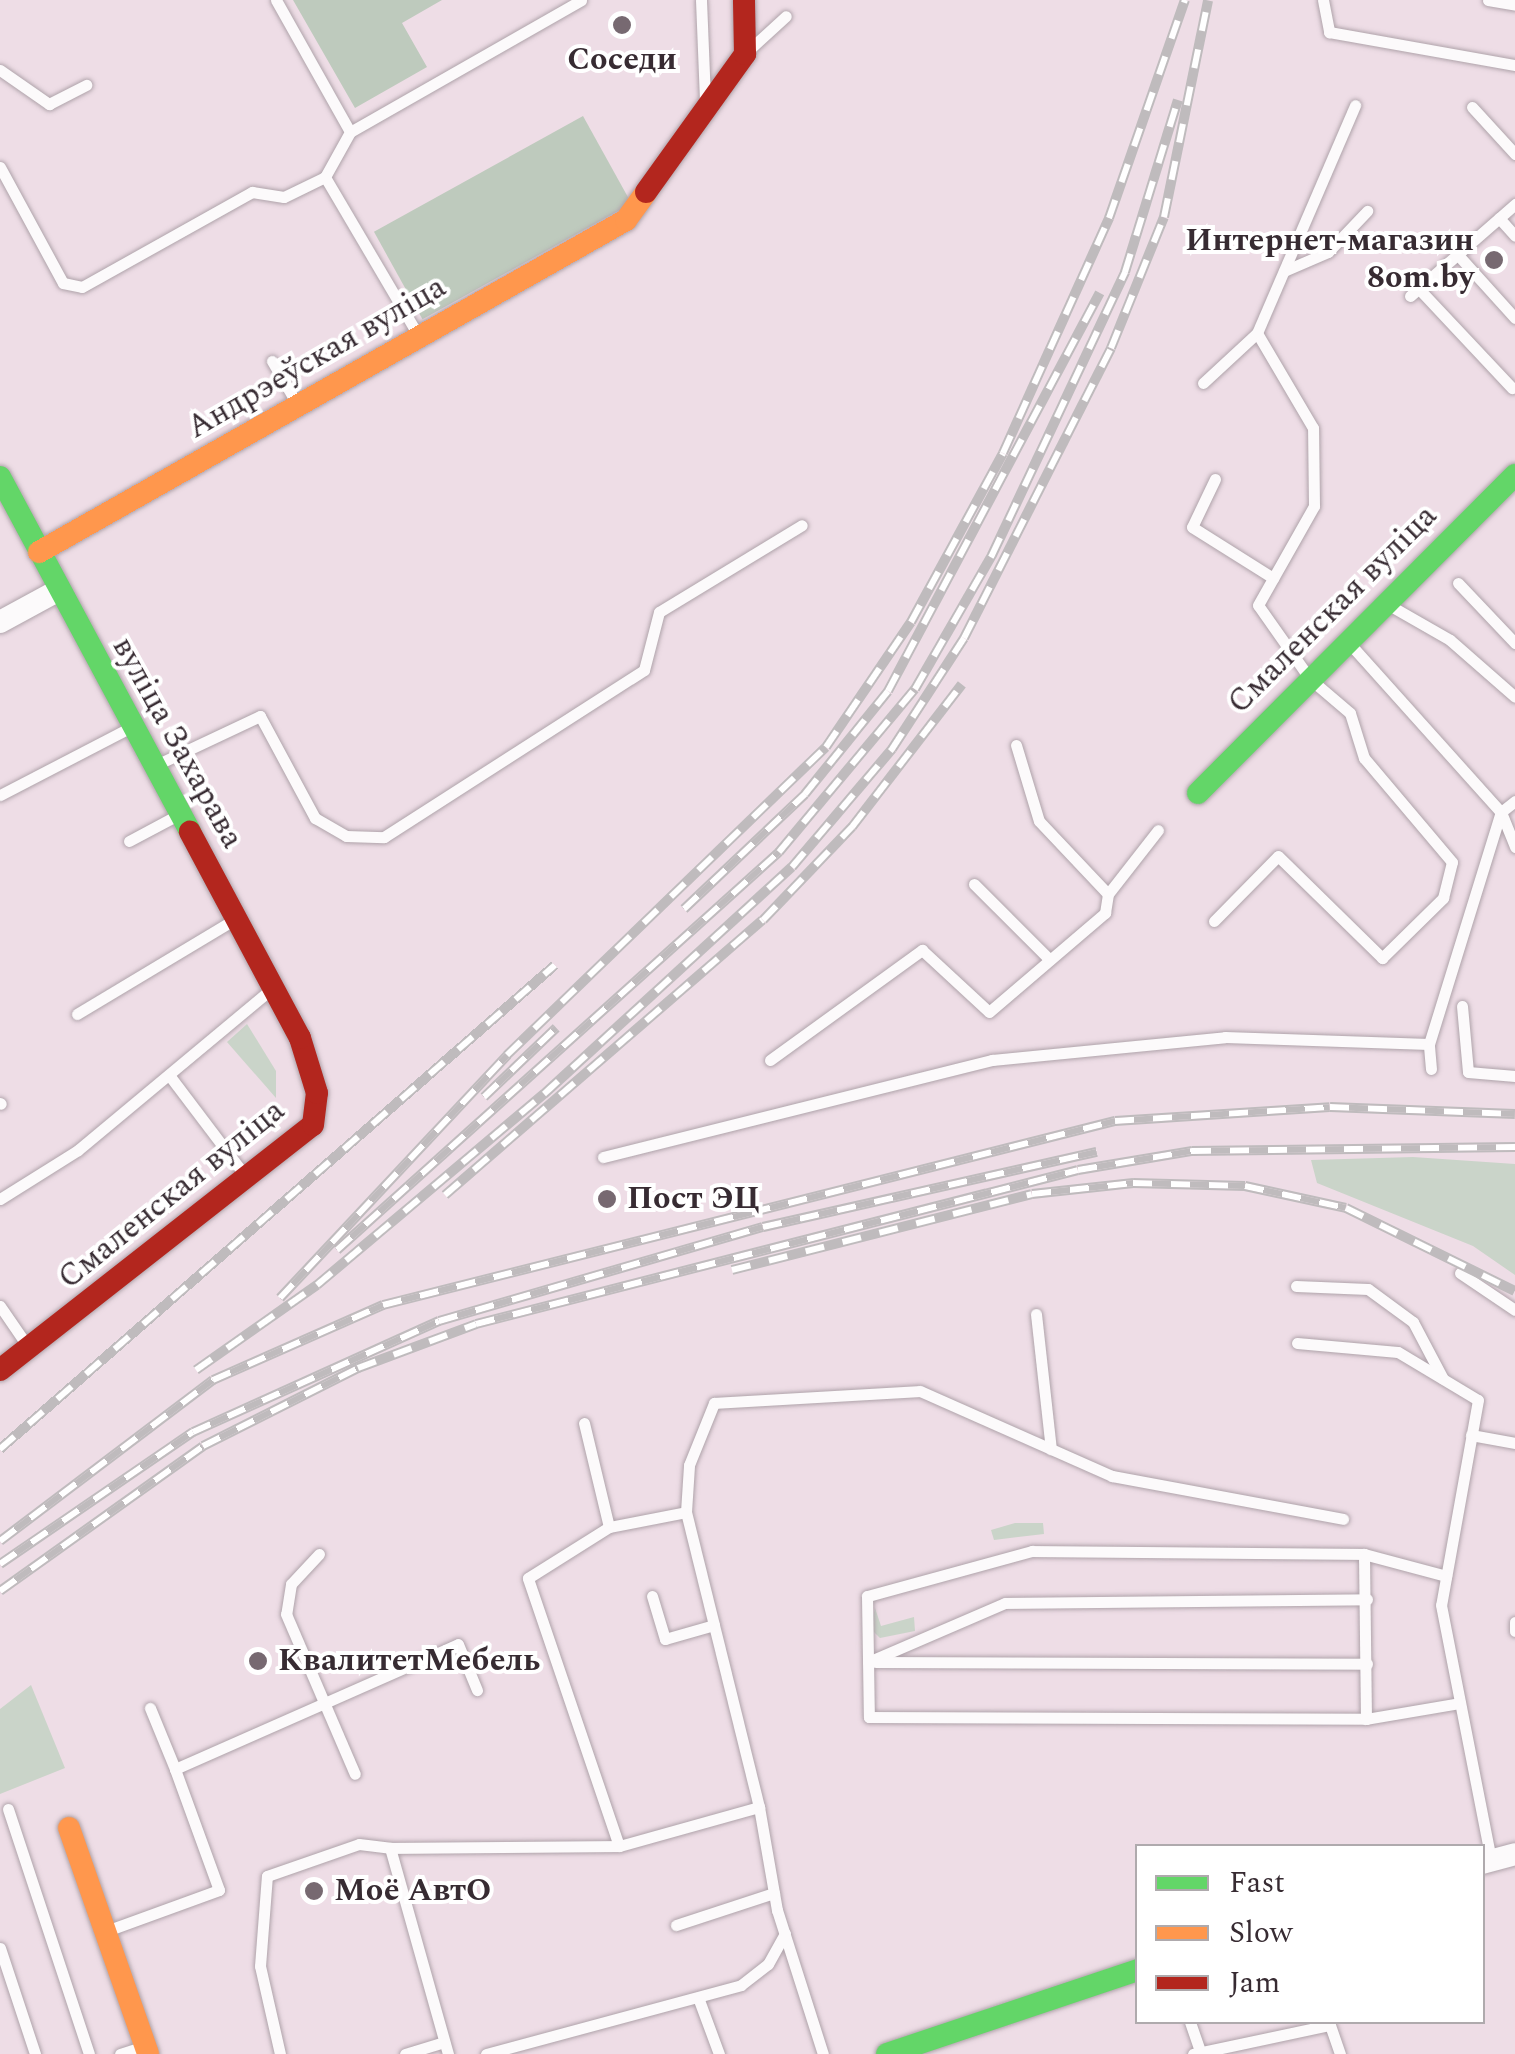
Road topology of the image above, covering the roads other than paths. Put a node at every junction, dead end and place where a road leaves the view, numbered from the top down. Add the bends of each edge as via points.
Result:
1 (276, 0) edge
2 (580, 0) edge
3 (700, 0) edge
4 (744, 0) edge
5 (1322, 0) edge
6 (1488, 0) edge
7 (1514, 2) edge
8 (786, 16) dead end
9 (745, 54) junction
10 (1515, 65) edge
11 (0, 70) edge
12 (86, 85) dead end
13 (1355, 105) dead end
14 (1472, 107) dead end
15 (709, 108) junction
16 (350, 132) junction
17 (1515, 154) edge
18 (0, 166) edge
19 (325, 177) junction
20 (1515, 204) edge
21 (1367, 212) dead end
22 (1499, 218) junction
23 (1515, 236) edge
24 (1458, 255) junction
25 (1284, 270) junction
26 (1515, 318) edge
27 (1257, 333) junction
28 (420, 336) junction
29 (272, 361) dead end
30 (1202, 383) dead end
31 (1512, 388) dead end
32 (298, 406) junction
33 (1515, 475) edge
34 (0, 476) edge
35 (1215, 478) dead end
36 (802, 525) dead end
37 (39, 552) junction
38 (1272, 578) junction
39 (1458, 583) dead end
40 (59, 590) junction
41 (1385, 602) junction
42 (0, 622) edge
43 (1347, 640) junction
44 (1515, 643) edge
45 (1310, 679) junction
46 (1515, 696) edge
47 (132, 727) junction
48 (1016, 745) dead end
49 (152, 767) junction
50 (1198, 792) dead end
51 (0, 795) edge
52 (1515, 801) edge
53 (1502, 812) junction
54 (178, 815) junction
55 (1158, 830) dead end
56 (129, 841) dead end
57 (1515, 847) edge
58 (974, 884) dead end
59 (1108, 894) junction
60 (236, 919) junction
61 (1214, 921) dead end
62 (1050, 960) junction
63 (273, 987) junction
64 (1462, 1006) dead end
65 (77, 1014) dead end
66 (300, 1038) joint
67 (1429, 1044) junction
68 (770, 1060) dead end
69 (1431, 1069) dead end
70 (169, 1075) junction
71 (1515, 1076) edge
72 (604, 1157) dead end
73 (249, 1182) junction
74 (0, 1199) edge
75 (1460, 1273) dead end
76 (1296, 1286) dead end
77 (0, 1306) edge
78 (1515, 1310) edge
79 (1036, 1314) dead end
80 (1297, 1343) dead end
81 (30, 1348) junction
82 (0, 1370) edge
83 (1443, 1379) junction
84 (584, 1423) dead end
85 (1471, 1435) junction
86 (1515, 1443) edge
87 (1051, 1449) junction
88 (686, 1512) junction
89 (1343, 1519) dead end
90 (609, 1527) junction
91 (319, 1554) dead end
92 (1364, 1554) junction
93 (1446, 1576) junction
94 (652, 1596) dead end
95 (1367, 1599) junction
96 (1515, 1622) edge
97 (714, 1625) junction
98 (1515, 1631) edge
99 (868, 1662) junction
100 (1367, 1664) junction
101 (477, 1690) dead end
102 (325, 1702) junction
103 (1460, 1703) junction
104 (150, 1708) dead end
105 (1366, 1718) junction
106 (175, 1768) junction
107 (355, 1774) dead end
108 (759, 1807) junction
109 (8, 1809) dead end
110 (70, 1828) dead end
111 (1484, 1844) edge
112 (620, 1846) junction
113 (390, 1848) junction
114 (1515, 1854) edge
115 (1487, 1861) edge
116 (774, 1893) junction
117 (676, 1925) dead end
118 (106, 1931) junction
119 (784, 1933) junction
120 (0, 1948) edge
121 (1135, 1971) edge
122 (700, 2000) junction
123 (1191, 2024) edge
124 (446, 2048) edge
125 (147, 2050) edge
126 (1198, 2053) edge
127 (35, 2054) edge
128 (89, 2054) edge
129 (120, 2054) edge
130 (280, 2054) edge
131 (405, 2054) edge
132 (486, 2054) edge
133 (719, 2054) edge
134 (823, 2054) edge
135 (887, 2054) edge
136 (1340, 2054) edge

1 - 16 lane
2 - 16 lane
3 - 15 lane via 697,71
4 - 9 street
5 - 10 lane via 1329,32
6 - 7 lane
8 - 9 lane
9 - 15 street
11 - 12 lane via 49,104
13 - 25 lane
14 - 17 lane
15 - 28 street, Андрэеўская вуліца via 626,220
16 - 19 lane
18 - 19 lane via 64,283 82,287 252,192 284,197
19 - 28 lane
20 - 22 lane
21 - 25 lane via 1328,252
22 - 23 lane
22 - 24 lane
24 - 26 lane
24 - 31 lane via 1415,292
25 - 27 lane
27 - 30 lane
27 - 38 lane via 1313,428 1314,506
28 - 32 street, Андрэеўская вуліца
29 - 32 lane
32 - 37 street, Андрэеўская вуліца
33 - 41 street, Смаленская вуліца
34 - 37 street, вуліца Захарава
35 - 38 lane via 1192,527
36 - 49 lane via 659,612 644,670 384,837 346,836 315,818 260,716
37 - 40 street, вуліца Захарава
38 - 45 lane via 1258,605
39 - 44 lane
40 - 42 street
40 - 47 street, вуліца Захарава
41 - 43 street, Смаленская вуліца
41 - 46 lane via 1450,640
43 - 45 street, Смаленская вуліца
43 - 53 lane
45 - 50 street, Смаленская вуліца
45 - 61 lane via 1350,713 1364,758 1452,862 1442,898 1382,958 1278,856
47 - 49 street, вуліца Захарава
47 - 51 lane
48 - 59 lane via 1039,820
49 - 54 street, вуліца Захарава
52 - 53 lane
53 - 57 lane
53 - 67 lane
54 - 56 lane
54 - 60 street, вуліца Захарава
55 - 59 lane
58 - 62 lane
59 - 62 lane via 1105,912
60 - 63 street, вуліца Захарава
60 - 65 lane
62 - 68 lane via 989,1012 922,950
63 - 66 street, вуліца Захарава
63 - 70 lane
64 - 71 lane via 1468,1072
66 - 73 street, Смаленская вуліца via 316,1079 313,1125
67 - 69 lane
67 - 72 lane via 1225,1036 992,1060
70 - 73 lane
70 - 74 lane
73 - 81 street, Смаленская вуліца
75 - 78 lane
76 - 83 lane via 1368,1289 1413,1322
77 - 81 lane
79 - 87 lane
80 - 83 lane via 1398,1352
81 - 82 street, Смаленская вуліца
83 - 85 lane via 1478,1400
84 - 90 lane
85 - 86 lane
85 - 93 lane
87 - 88 lane via 920,1391 714,1403 688,1465
87 - 89 lane via 1112,1476
88 - 90 lane
88 - 97 lane
90 - 112 lane via 528,1578
91 - 102 lane via 291,1584 286,1614
92 - 93 lane
92 - 95 lane
92 - 99 lane via 1032,1551 868,1596
93 - 103 lane via 1441,1605
94 - 97 lane via 665,1640
95 - 99 lane via 1004,1604
95 - 100 lane
96 - 98 lane
97 - 108 lane
99 - 100 lane
99 - 105 lane via 869,1717
100 - 105 lane
101 - 102 lane via 458,1644
102 - 106 lane
102 - 107 lane
103 - 105 lane
103 - 111 lane
104 - 106 lane
106 - 118 lane via 218,1890
108 - 112 lane
108 - 116 lane
109 - 128 lane
110 - 118 street
112 - 113 lane
113 - 124 lane
113 - 130 lane via 360,1844 267,1876 260,1966
114 - 115 street
116 - 117 lane
116 - 119 lane
118 - 125 street
119 - 122 lane via 768,1964
119 - 134 lane
120 - 127 lane
121 - 135 street
122 - 132 lane
122 - 133 lane
123 - 126 lane
124 - 131 lane
125 - 129 lane
126 - 136 lane via 1330,2025

